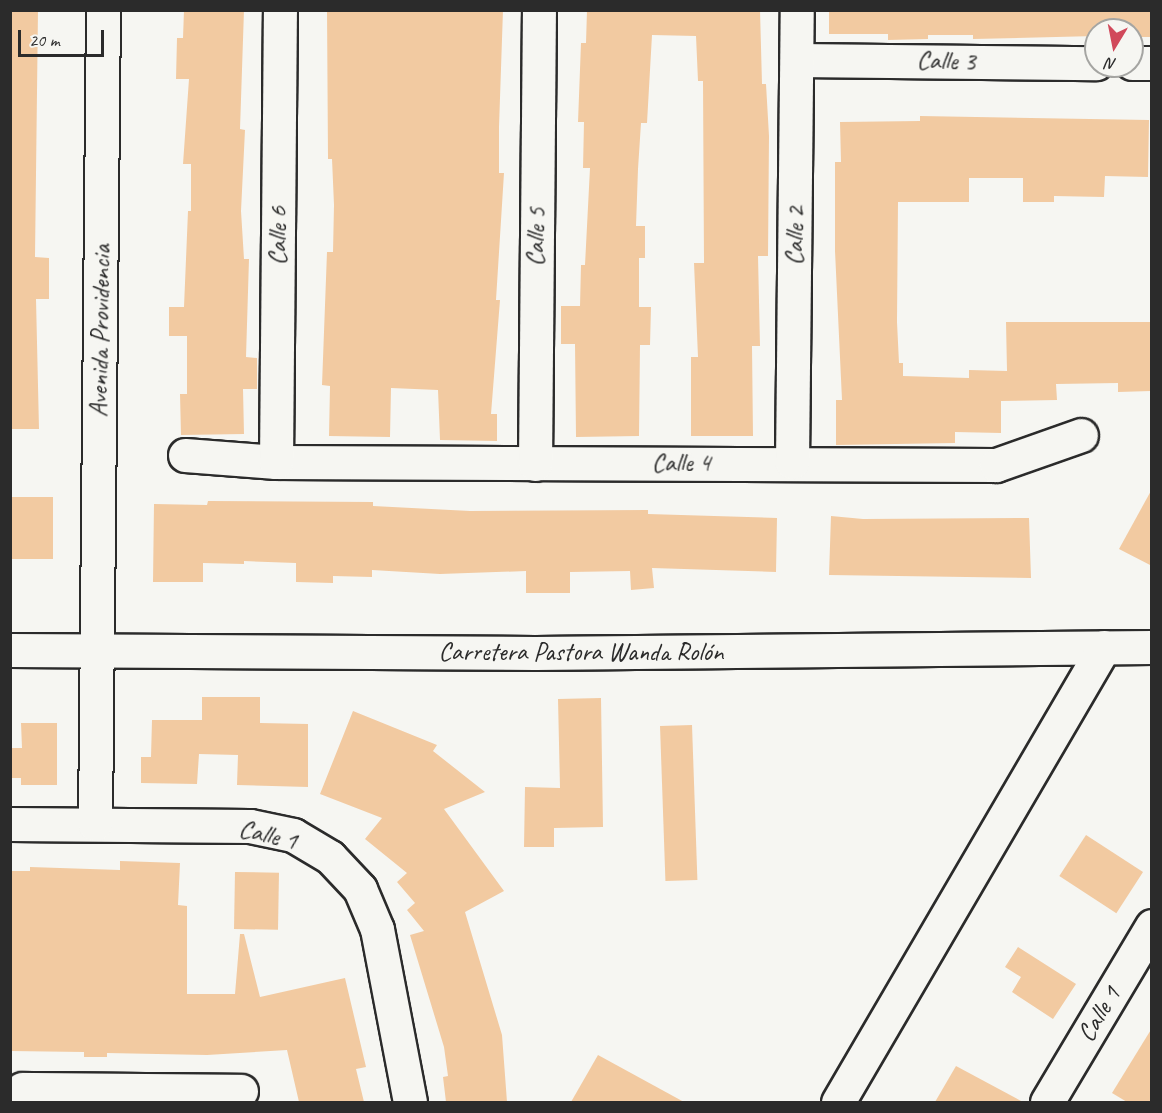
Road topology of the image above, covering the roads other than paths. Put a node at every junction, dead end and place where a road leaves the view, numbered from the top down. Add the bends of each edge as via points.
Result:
1 (103, 10) edge
2 (279, 10) edge
3 (539, 10) edge
4 (797, 10) edge
5 (797, 60) junction
6 (1084, 63) edge
7 (1081, 435) dead end
8 (185, 455) dead end
9 (276, 462) junction
10 (792, 462) junction
11 (535, 464) junction
12 (1104, 646) junction
13 (1152, 647) edge
14 (10, 650) edge
15 (98, 651) junction
16 (10, 824) edge
17 (95, 824) junction
18 (1152, 926) edge
19 (22, 1089) dead end
20 (241, 1091) dead end
21 (143, 1096) edge
22 (410, 1102) edge
23 (838, 1102) edge
24 (1047, 1102) edge

1 - 15 street, Avenida Providencia
2 - 9 street, Calle 6
3 - 11 street, Calle 5
4 - 5 street, Calle 2
5 - 6 street, Calle 3
5 - 10 street, Calle 2
7 - 10 street, Calle 4 via 996,465
8 - 9 street, Calle 4
9 - 11 street, Calle 4
10 - 11 street, Calle 4
12 - 13 street, Carretera Pastora Wanda Rolón
12 - 15 street, Carretera Pastora Wanda Rolón via 535,653
12 - 23 street
14 - 15 street, Carretera Pastora Wanda Rolón
15 - 17 street, Avenida Providencia
16 - 17 street, Calle 1
17 - 22 street, Calle 1 via 250,826 293,835 330,857 360,889 377,930
18 - 24 street, Calle 1
19 - 21 street
20 - 21 street

